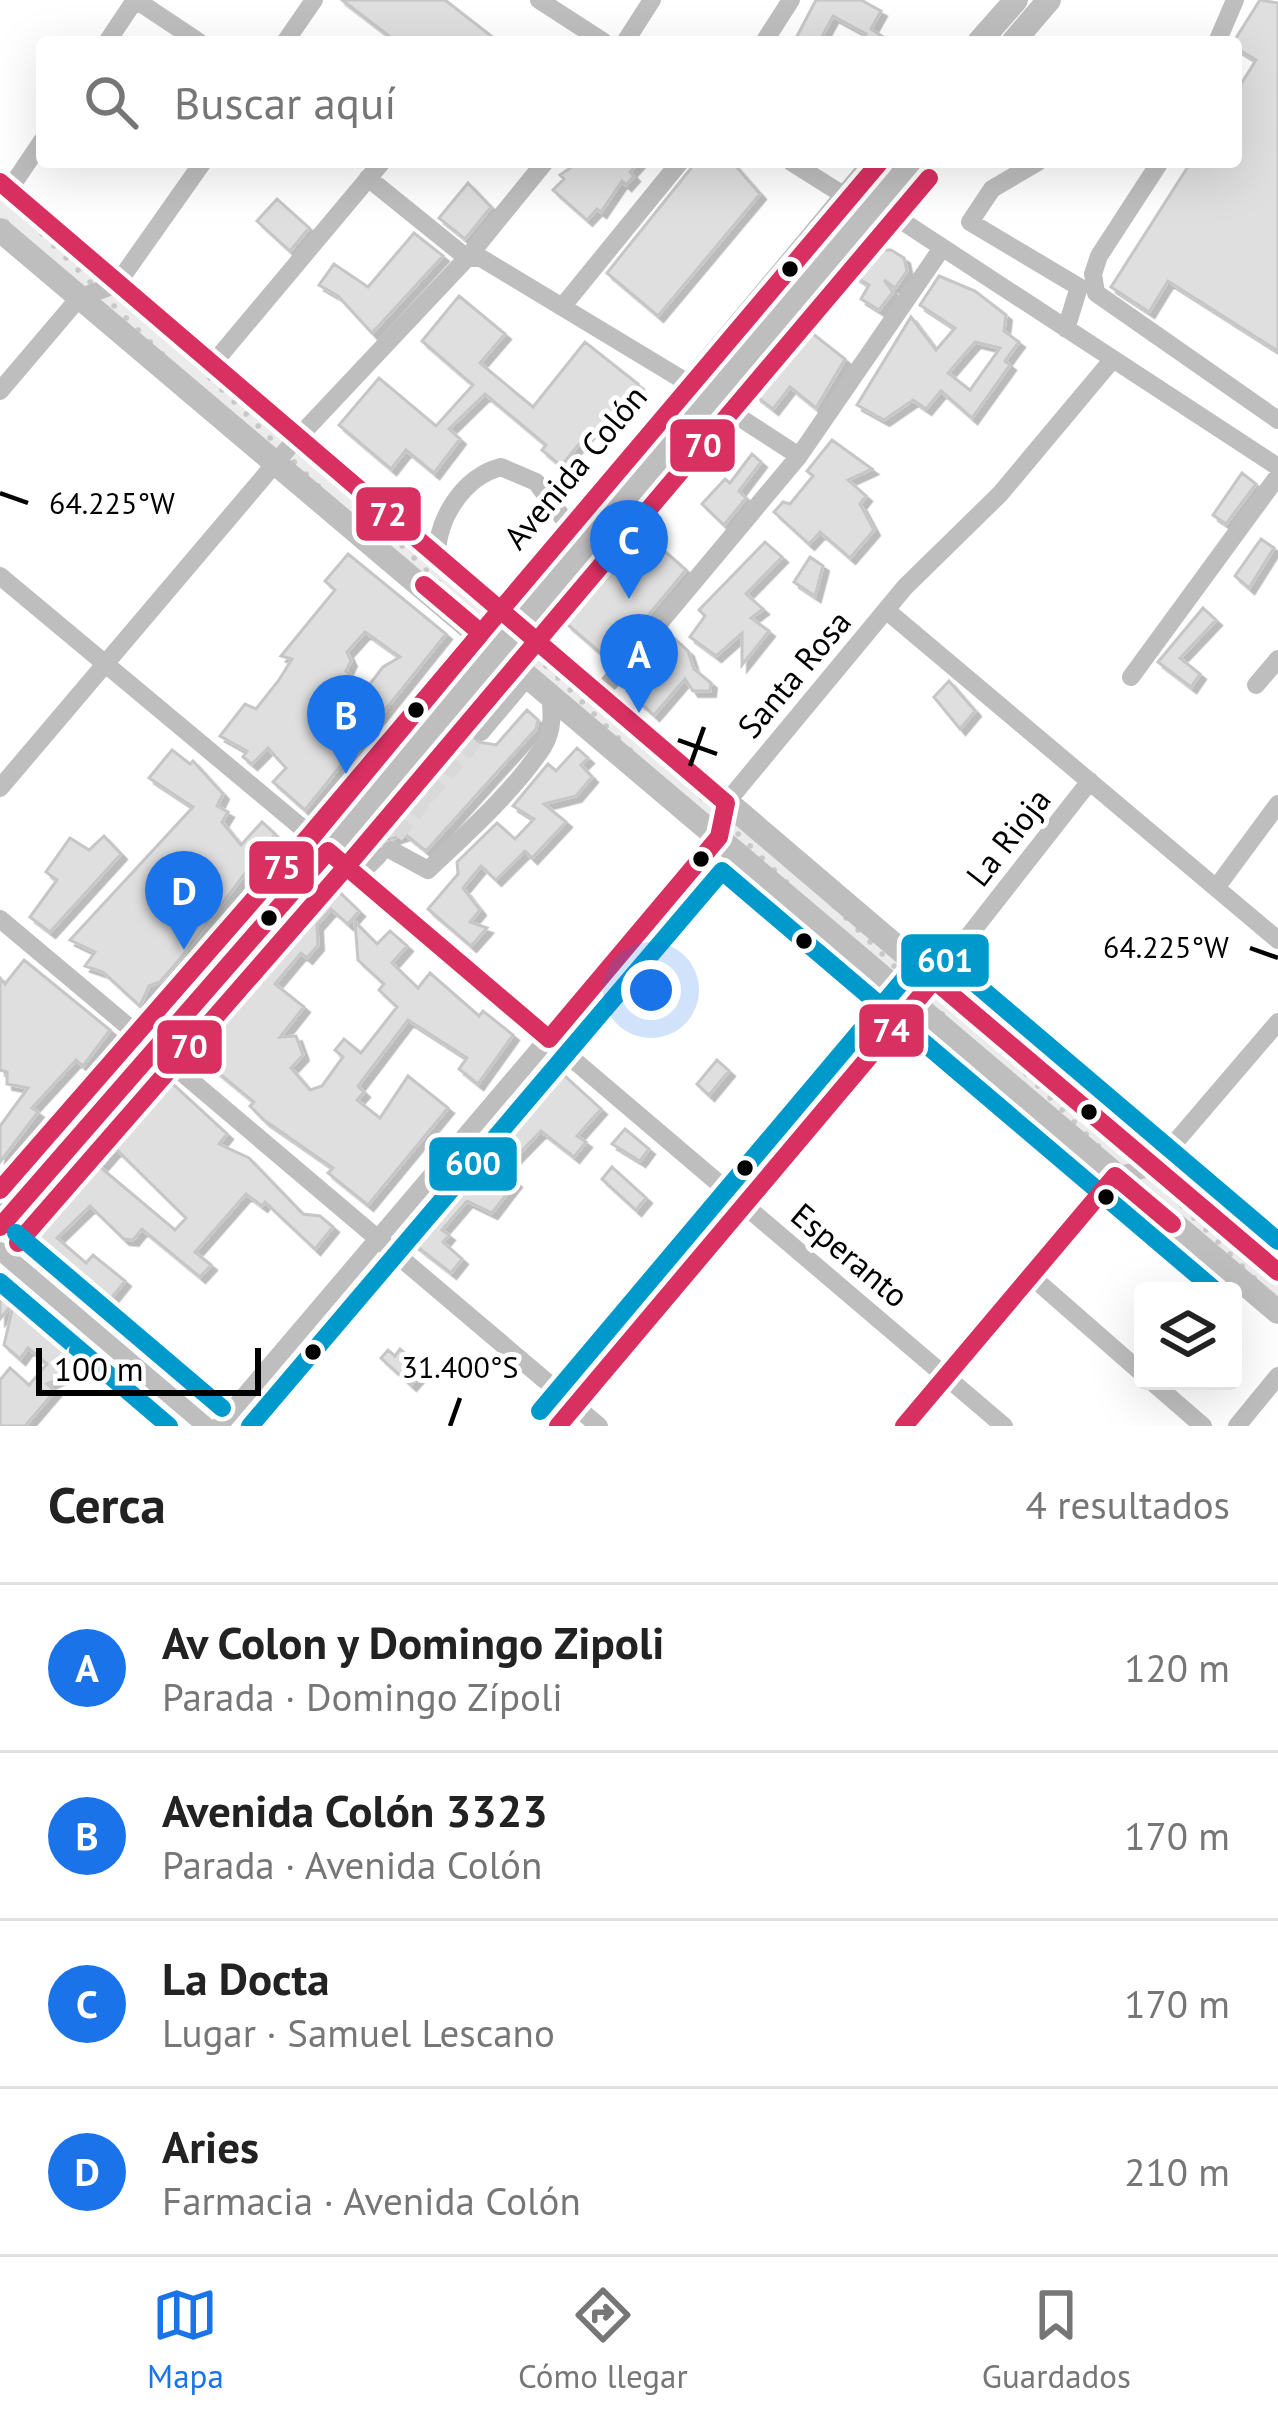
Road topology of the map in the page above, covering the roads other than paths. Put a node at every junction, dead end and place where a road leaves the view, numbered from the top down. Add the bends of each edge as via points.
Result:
1 (135, 0) edge
2 (314, 0) edge
3 (539, 0) edge
4 (652, 0) edge
5 (791, 0) edge
6 (1016, 0) edge
7 (1049, 0) edge
8 (1235, 0) edge
9 (111, 36) edge
10 (190, 36) edge
11 (289, 36) edge
12 (595, 36) edge
13 (629, 36) edge
14 (768, 36) edge
15 (984, 36) edge
16 (1018, 36) edge
17 (1220, 36) edge
18 (36, 148) edge
19 (198, 168) edge
20 (377, 168) edge
21 (540, 168) edge
22 (675, 168) edge
23 (800, 168) edge
24 (869, 168) edge
25 (906, 168) edge
26 (1028, 168) edge
27 (1156, 168) edge
28 (368, 178) junction
29 (5, 186) edge
30 (844, 196) junction
31 (876, 204) junction
32 (0, 230) edge
33 (942, 248) junction
34 (467, 258) junction
35 (117, 284) junction
36 (79, 298) junction
37 (562, 307) junction
38 (1066, 329) junction
39 (1113, 359) junction
40 (211, 366) junction
41 (688, 383) junction
42 (0, 391) edge
43 (710, 399) junction
44 (1278, 420) edge
45 (296, 439) junction
46 (799, 456) junction
47 (277, 461) junction
48 (1278, 472) edge
49 (569, 526) junction
50 (437, 556) junction
51 (0, 576) edge
52 (886, 610) junction
53 (509, 616) junction
54 (489, 640) junction
55 (1278, 659) edge
56 (104, 666) junction
57 (529, 675) junction
58 (1131, 677) dead end
59 (1256, 685) dead end
60 (461, 690) junction
61 (550, 692) junction
62 (600, 694) junction
63 (1090, 781) junction
64 (0, 788) edge
65 (727, 802) junction
66 (1278, 804) edge
67 (719, 837) junction
68 (320, 844) junction
69 (358, 876) junction
70 (1216, 888) junction
71 (0, 919) edge
72 (1278, 940) edge
73 (934, 980) junction
74 (914, 1004) junction
75 (1278, 1022) edge
76 (549, 1039) junction
77 (148, 1044) junction
78 (1154, 1167) junction
79 (1115, 1176) junction
80 (0, 1198) edge
81 (745, 1205) junction
82 (0, 1227) edge
83 (378, 1239) junction
84 (0, 1251) edge
85 (1278, 1272) edge
86 (1031, 1276) junction
87 (1278, 1312) edge
88 (1134, 1366) edge
89 (1278, 1376) edge
90 (946, 1377) junction
91 (1161, 1390) edge
92 (575, 1406) junction
93 (206, 1426) edge
94 (219, 1426) edge
95 (558, 1426) edge
96 (599, 1426) edge
97 (904, 1426) edge
98 (1004, 1426) edge
99 (1203, 1426) edge
100 (1237, 1426) edge

1 - 9 street
1 - 10 street
2 - 11 street
3 - 12 street
4 - 13 street
5 - 14 street
6 - 15 main road
7 - 16 main road
8 - 17 street
18 - 29 street
19 - 35 street
20 - 28 street
21 - 34 street
22 - 37 street
23 - 30 street
24 - 30 main road, Avenida Colón
25 - 31 main road, Avenida Colón
26 - 38 street via 992,189 970,222 1079,287
27 - 44 street via 1099,256 1096,293
28 - 34 street
28 - 40 street
29 - 35 main road
30 - 31 street
30 - 41 main road, Avenida Colón
31 - 33 street
31 - 43 main road, Avenida Colón
32 - 36 main road
33 - 38 street
33 - 46 street
34 - 37 street via 481,258
34 - 45 street
35 - 36 street
35 - 40 main road
36 - 42 street
36 - 47 main road
37 - 41 street
38 - 39 street
39 - 48 street
39 - 52 street, Santa Rosa via 1000,494
40 - 45 main road
41 - 49 main road, Avenida Colón
43 - 46 street
43 - 53 main road, Avenida Colón
45 - 47 street
45 - 50 main road
46 - 62 street
47 - 54 main road
47 - 56 street
48 - 58 street
49 - 50 street via 536,482 501,467 466,488 447,514
49 - 53 main road, Avenida Colón
50 - 53 main road
51 - 56 street, Esperanto
52 - 63 street
52 - 65 street, Santa Rosa
53 - 54 main road, Avenida Colón
53 - 62 main road
54 - 57 main road
54 - 60 main road, Avenida Colón
54 - 68 main road, Avenida Colón
55 - 59 street
56 - 64 street
56 - 68 street, Esperanto
57 - 60 street via 488,724
57 - 61 main road
60 - 68 main road, Avenida Colón via 360,823
61 - 67 main road
61 - 69 street via 545,745 452,848 428,871 385,853
62 - 65 main road
63 - 70 street
63 - 73 street, La Rioja
65 - 67 street, Santa Rosa
65 - 73 main road
66 - 70 street
67 - 74 main road
67 - 76 street, Santa Rosa
68 - 69 street, Esperanto
68 - 77 main road, Avenida Colón
69 - 76 street, Esperanto
70 - 72 street
71 - 77 street
73 - 74 street, La Rioja
73 - 78 main road
74 - 79 main road
74 - 81 street, La Rioja
75 - 78 street
76 - 81 street, Esperanto
76 - 83 street, Santa Rosa
77 - 80 main road, Avenida Colón
77 - 82 main road, Avenida Colón
77 - 83 street
78 - 79 street
78 - 85 main road
79 - 86 street
79 - 87 main road
81 - 90 street, Esperanto
81 - 92 street, La Rioja
83 - 92 street
83 - 94 street, Santa Rosa
84 - 93 street
86 - 88 street
86 - 90 street
89 - 100 street
90 - 97 street
90 - 98 street, Esperanto
91 - 99 street
92 - 95 street, La Rioja
92 - 96 street

